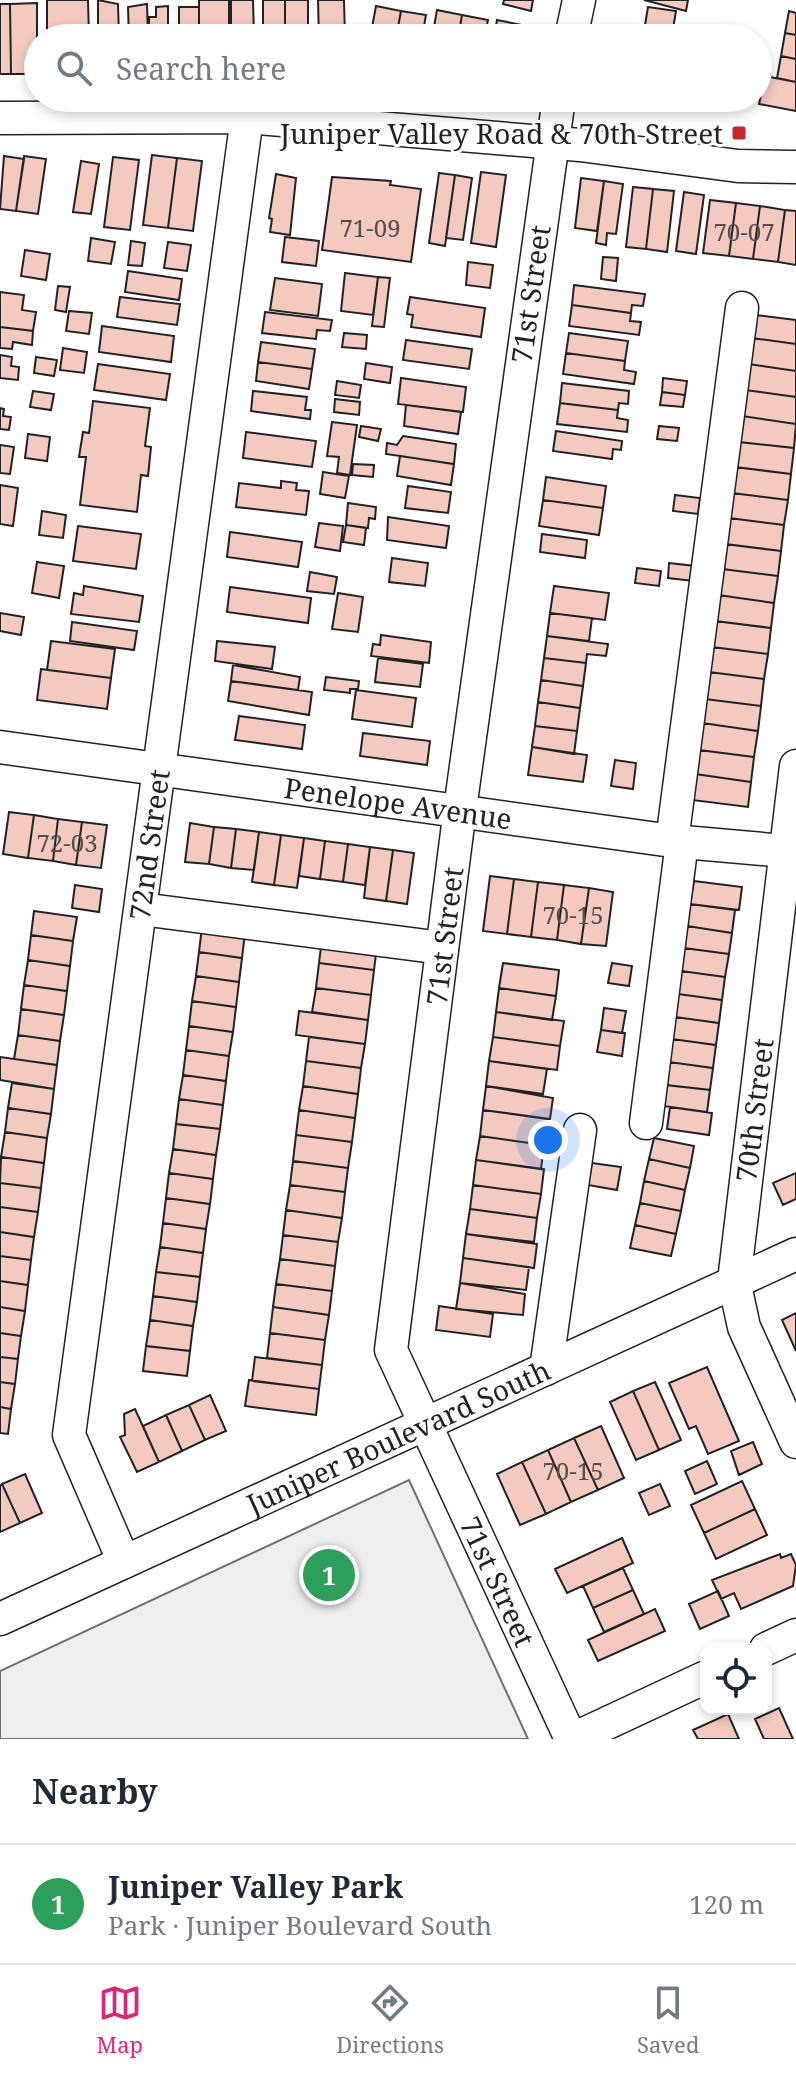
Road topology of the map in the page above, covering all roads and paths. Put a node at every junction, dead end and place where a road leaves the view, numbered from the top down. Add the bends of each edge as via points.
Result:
1 (579, 0) edge
2 (574, 24) edge
3 (557, 112) edge
4 (247, 117) junction
5 (0, 118) edge
6 (551, 143) junction
7 (796, 167) edge
8 (742, 308) dead end
9 (1, 753) edge
10 (796, 766) edge
11 (160, 769) junction
12 (460, 809) junction
13 (677, 841) junction
14 (791, 852) edge
15 (141, 909) junction
16 (442, 948) junction
17 (646, 1123) dead end
18 (580, 1130) dead end
19 (796, 1254) edge
20 (734, 1281) junction
21 (546, 1369) junction
22 (426, 1424) junction
23 (796, 1442) edge
24 (124, 1562) junction
25 (0, 1619) edge
26 (796, 1635) edge
27 (772, 1646) edge
28 (700, 1680) edge
29 (572, 1739) edge

1 - 2 street
3 - 6 street, 71st Street
4 - 5 street
4 - 6 street
4 - 11 street, 72nd Street
6 - 7 street via 738,166
6 - 12 street, 71st Street
8 - 13 street
9 - 11 street, Penelope Avenue
10 - 14 street, 70th Street
11 - 12 street, Penelope Avenue
11 - 15 street, 72nd Street
12 - 13 street, Penelope Avenue
12 - 16 street, 71st Street
13 - 14 street, Penelope Avenue
13 - 17 street
14 - 20 street, 70th Street
15 - 16 street
15 - 24 street, 72nd Street via 69,1435
16 - 22 street, 71st Street via 391,1350
18 - 21 street
19 - 20 street, Juniper Boulevard South
20 - 21 street, Juniper Boulevard South
20 - 23 street, 70th Street via 744,1327
21 - 22 street, Juniper Boulevard South
22 - 24 street, Juniper Boulevard South
22 - 29 street, 71st Street
24 - 25 street, Juniper Boulevard South
26 - 27 street
28 - 29 street

